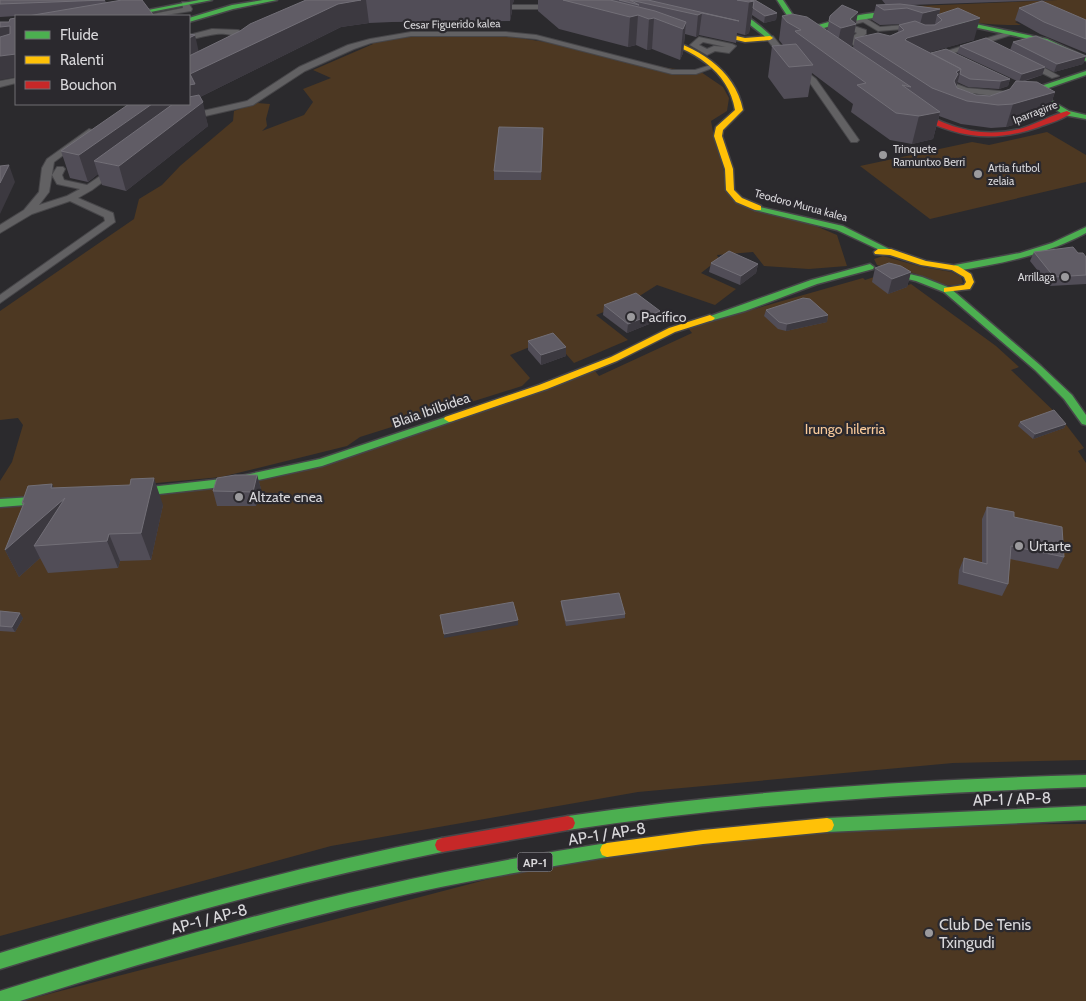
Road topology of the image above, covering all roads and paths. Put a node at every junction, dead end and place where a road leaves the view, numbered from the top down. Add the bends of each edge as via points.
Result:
1 (209, 0) edge
2 (274, 0) edge
3 (709, 0) edge
4 (780, 0) edge
5 (185, 4) junction
6 (515, 7) dead end
7 (563, 7) dead end
8 (125, 15) edge
9 (153, 15) edge
10 (912, 16) edge
11 (928, 17) edge
12 (190, 20) edge
13 (843, 25) joint
14 (696, 29) dead end
15 (1013, 33) junction
16 (798, 34) junction
17 (648, 35) edge
18 (190, 38) edge
19 (774, 38) junction
20 (812, 43) edge
21 (988, 44) edge
22 (248, 47) edge
23 (996, 48) edge
24 (946, 52) junction
25 (827, 53) edge
26 (955, 57) edge
27 (926, 58) edge
28 (1086, 59) edge
29 (1021, 60) edge
30 (710, 67) junction
31 (850, 69) edge
32 (1086, 73) edge
33 (1055, 76) dead end
34 (15, 80) edge
35 (940, 80) edge
36 (1009, 82) edge
37 (0, 84) edge
38 (956, 98) edge
39 (1001, 102) edge
40 (903, 105) edge
41 (1067, 113) junction
42 (1086, 117) edge
43 (180, 121) edge
44 (97, 127) edge
45 (854, 140) dead end
46 (123, 163) edge
47 (60, 169) dead end
48 (89, 188) junction
49 (70, 198) junction
50 (28, 212) junction
51 (0, 230) edge
52 (1086, 230) edge
53 (859, 236) junction
54 (864, 250) dead end
55 (890, 252) junction
56 (983, 265) junction
57 (867, 266) junction
58 (955, 268) junction
59 (968, 276) junction
60 (963, 288) junction
61 (946, 290) junction
62 (0, 300) edge
63 (1038, 368) junction
64 (1086, 422) edge
65 (118, 494) edge
66 (62, 499) edge
67 (0, 503) edge
68 (1086, 781) edge
69 (1086, 813) edge
70 (0, 961) edge
71 (0, 999) edge

1 - 5 main road
2 - 12 main road via 232,7
3 - 19 main road via 724,5
4 - 16 main road
5 - 8 main road
5 - 9 street via 188,9
6 - 7 street
10 - 16 main road via 855,16
11 - 15 main road
13 - 13 street via 864,20 878,29 904,27 918,33 948,28 920,36 931,41 922,44 911,38 883,46 893,51 884,54 874,50 846,57 840,54 863,47 852,41 863,32
14 - 19 main road via 745,40
15 - 24 street
15 - 28 main road via 1045,40
16 - 20 main road
17 - 30 main road, Teodoro Murua kalea via 694,51
18 - 22 street via 211,31 229,31 260,40
19 - 45 street via 788,62 813,81
21 - 23 street
24 - 26 street
24 - 27 street
25 - 31 main road
29 - 33 street
30 - 43 street, Cesar Figuerido kalea via 696,72 672,72 523,36 411,34 370,41 331,54 250,103 193,114
30 - 53 main road, Teodoro Murua kalea via 740,100 737,114 718,130 729,169 730,190 739,200 756,208 824,223
32 - 41 main road via 1034,90 1033,93 1042,100
34 - 37 street
35 - 36 street via 965,92 1011,95 1023,88
38 - 39 street via 960,97 956,95 980,94
40 - 41 main road, Iparragirre via 940,125 984,135 1013,134
41 - 42 main road
44 - 50 street via 50,161 44,192
46 - 48 street
47 - 48 street via 57,176 60,182
48 - 49 street
49 - 50 street
49 - 62 street via 108,215 110,222
50 - 51 street
52 - 56 main road via 1074,238
53 - 54 main road, Teodoro Murua kalea
53 - 55 main road, Teodoro Murua kalea
55 - 57 main road via 870,254 865,259
55 - 58 main road, Teodoro Murua kalea via 924,263
56 - 58 main road
56 - 59 main road
57 - 61 main road via 919,279
57 - 65 main road, Blaia Ibilbidea via 672,330 614,359 542,387 322,462 230,482
58 - 59 main road
59 - 60 main road via 970,282
60 - 61 main road
60 - 63 main road via 1020,344
61 - 63 main road
63 - 64 main road via 1068,397
66 - 67 main road
68 - 70 main road, AP-1 / AP-8 via 792,795 693,805 493,835 390,855 261,886
69 - 71 main road, AP-1 / AP-8 / AP-1 via 802,826 602,850 397,889 290,914 180,943

